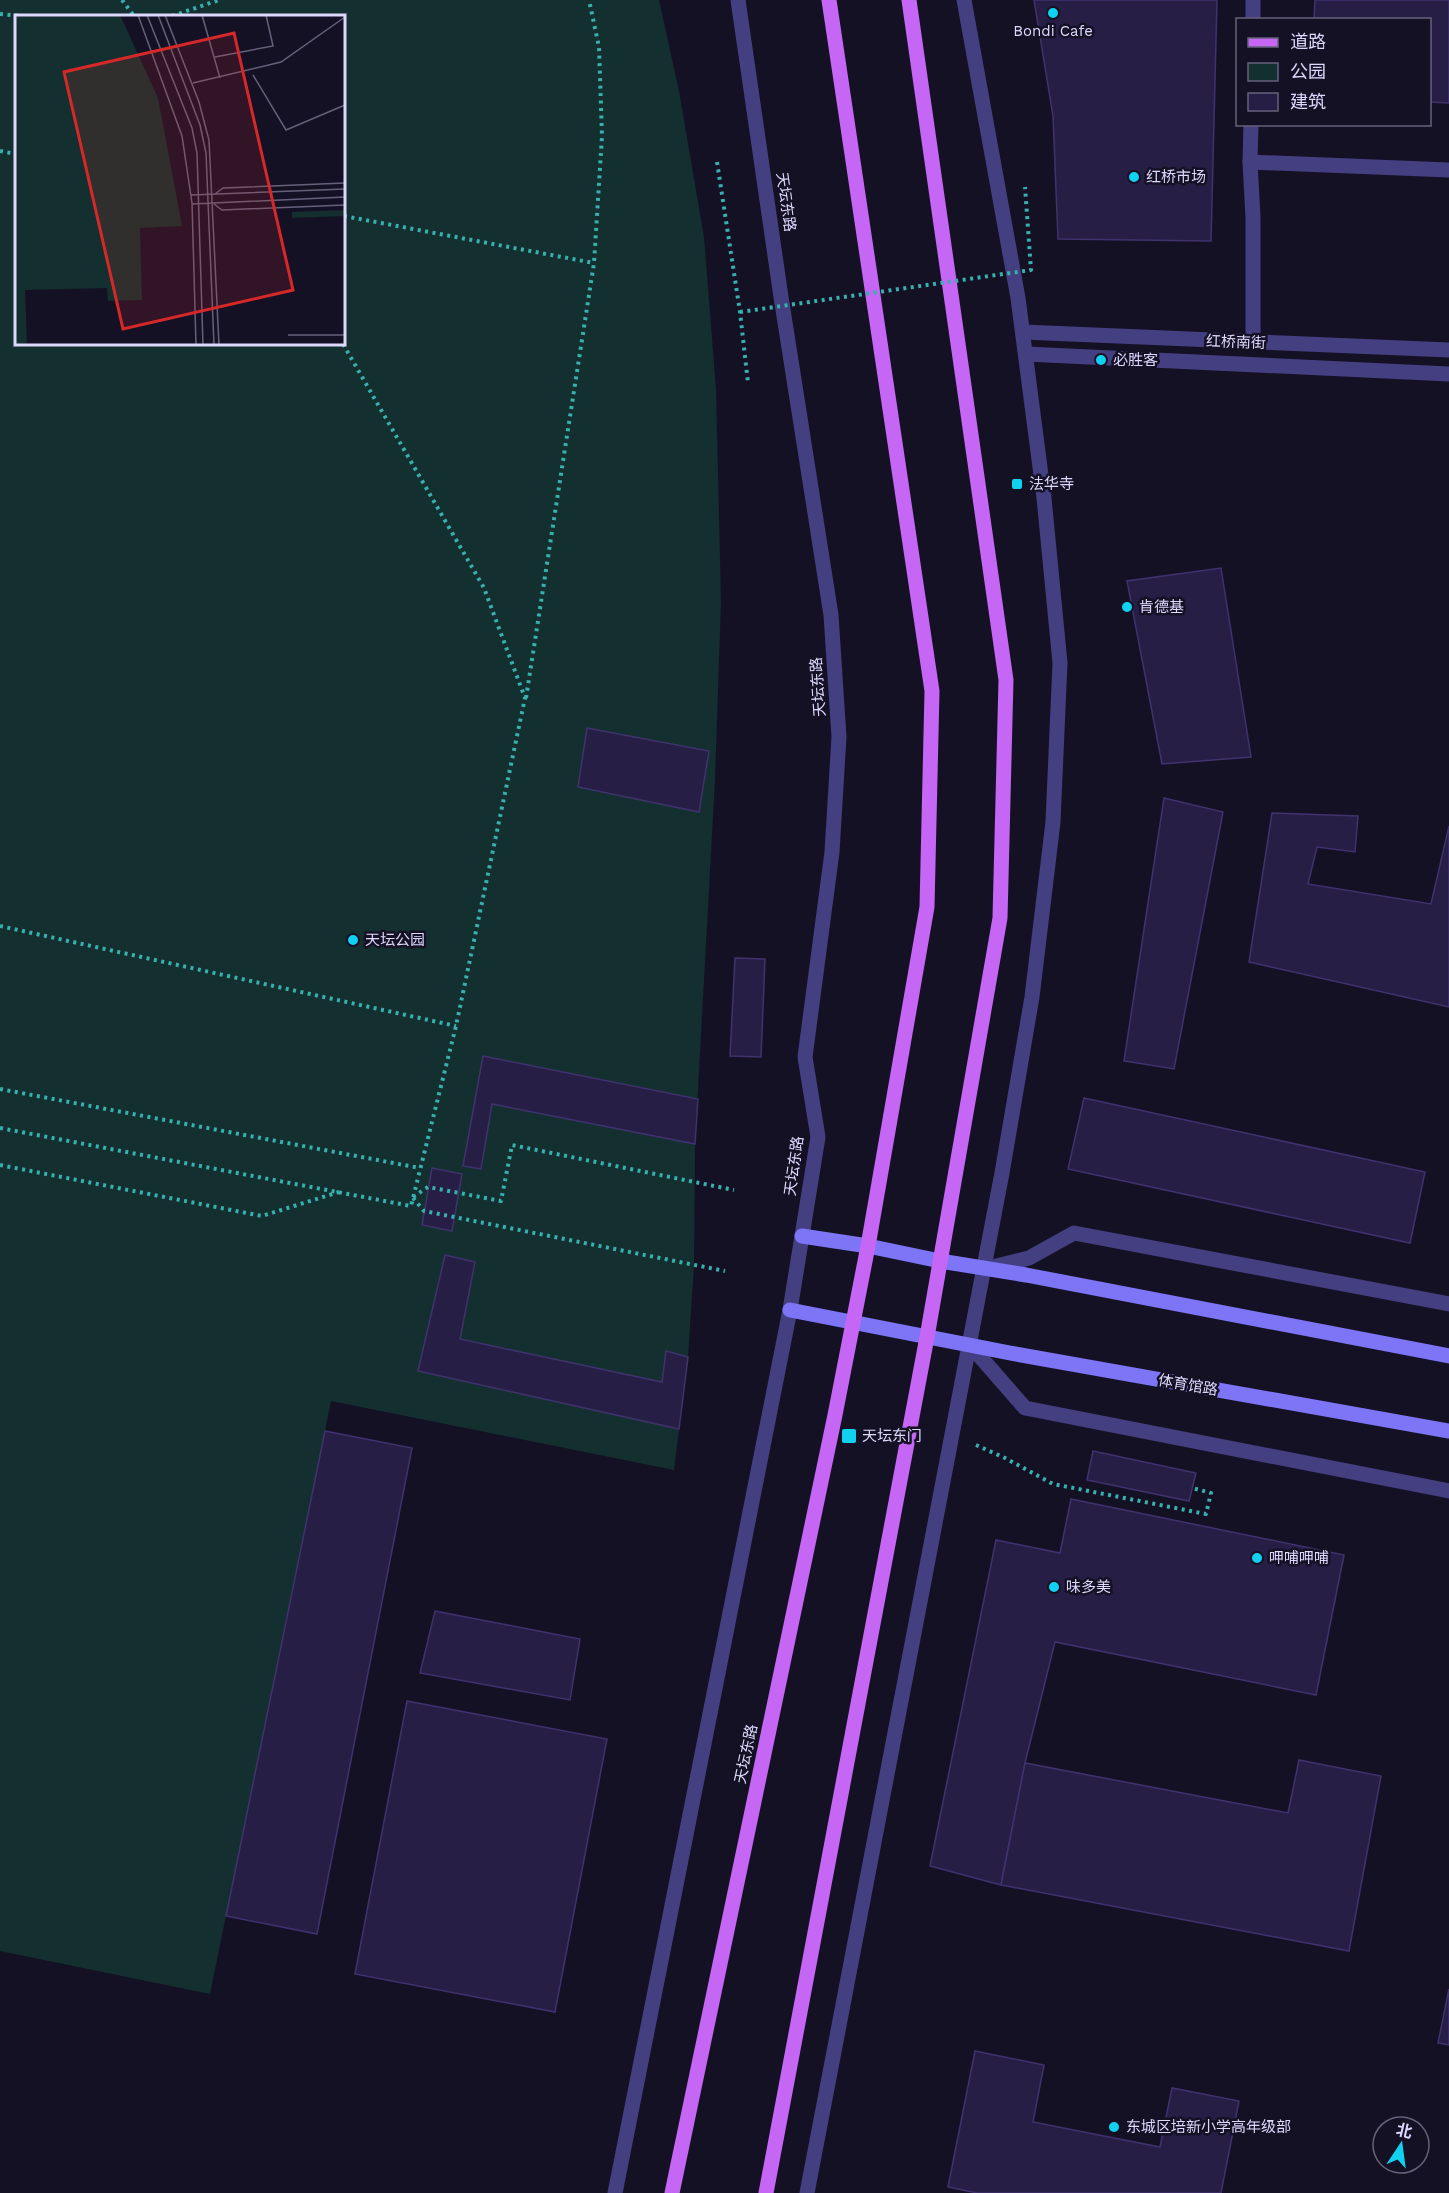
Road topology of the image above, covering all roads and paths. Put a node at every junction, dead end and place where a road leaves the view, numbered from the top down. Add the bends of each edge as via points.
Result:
1 (122, 0) edge
2 (219, 0) edge
3 (589, 0) edge
4 (738, 0) edge
5 (829, 0) edge
6 (909, 0) edge
7 (964, 0) edge
8 (1253, 0) edge
9 (0, 14) edge
10 (15, 15) edge
11 (133, 15) edge
12 (175, 15) edge
13 (1253, 18) edge
14 (1251, 126) edge
15 (0, 151) edge
16 (15, 154) edge
17 (717, 162) dead end
18 (1250, 162) junction
19 (1449, 170) edge
20 (1025, 187) dead end
21 (345, 216) edge
22 (594, 263) junction
23 (740, 312) junction
24 (1023, 332) junction
25 (1253, 342) junction
26 (344, 345) edge
27 (1449, 351) edge
28 (1026, 354) junction
29 (1449, 374) edge
30 (748, 383) dead end
31 (525, 698) junction
32 (0, 926) edge
33 (456, 1026) junction
34 (0, 1089) edge
35 (0, 1128) edge
36 (0, 1165) edge
37 (420, 1168) junction
38 (735, 1190) dead end
39 (339, 1191) junction
40 (412, 1197) junction
41 (802, 1236) junction
42 (868, 1246) junction
43 (940, 1261) junction
44 (984, 1269) junction
45 (725, 1271) dead end
46 (1449, 1304) edge
47 (790, 1310) junction
48 (853, 1321) junction
49 (927, 1337) junction
50 (970, 1345) junction
51 (1449, 1356) edge
52 (1449, 1431) edge
53 (976, 1445) dead end
54 (1192, 1488) dead end
55 (1449, 1491) edge
56 (615, 2193) edge
57 (672, 2193) edge
58 (766, 2193) edge
59 (807, 2193) edge

1 - 11 path
2 - 12 path
3 - 22 path via 599,47 602,136
4 - 41 street, 天坛东路 via 831,615 839,736 832,852 806,1057 818,1137
5 - 42 main road, 天坛东路 via 932,690 927,907
6 - 43 main road via 1006,680 1000,918
7 - 24 street
8 - 13 street
9 - 10 path
14 - 18 street
15 - 16 path
17 - 23 path
18 - 19 street
18 - 25 street
20 - 23 path, bridge via 1031,270
21 - 22 path
22 - 31 path
23 - 30 path
24 - 25 street, 红桥南街
24 - 28 street
25 - 27 street, 红桥南街
26 - 31 path via 484,588
28 - 29 street, 红桥南街
28 - 44 street via 1060,663 1054,810 1032,997
31 - 33 path
32 - 33 path
33 - 37 path
34 - 37 path
35 - 39 path
36 - 39 path via 262,1216
37 - 40 path
38 - 40 path via 512,1145 501,1201 429,1187
39 - 40 path via 411,1206
40 - 45 path via 424,1211
41 - 42 main road
41 - 47 street, 天坛东路
42 - 43 main road
42 - 48 main road, 天坛东路
43 - 44 main road
43 - 49 main road
44 - 46 street via 1029,1258 1074,1233
44 - 50 street
44 - 51 main road
47 - 48 main road
47 - 56 street, 天坛东路
48 - 49 main road
48 - 57 main road, 天坛东路
49 - 50 main road, 体育馆路
49 - 58 main road
50 - 52 main road, 体育馆路
50 - 55 street via 1025,1408
50 - 59 street
53 - 54 path via 1053,1484 1206,1514 1211,1493

